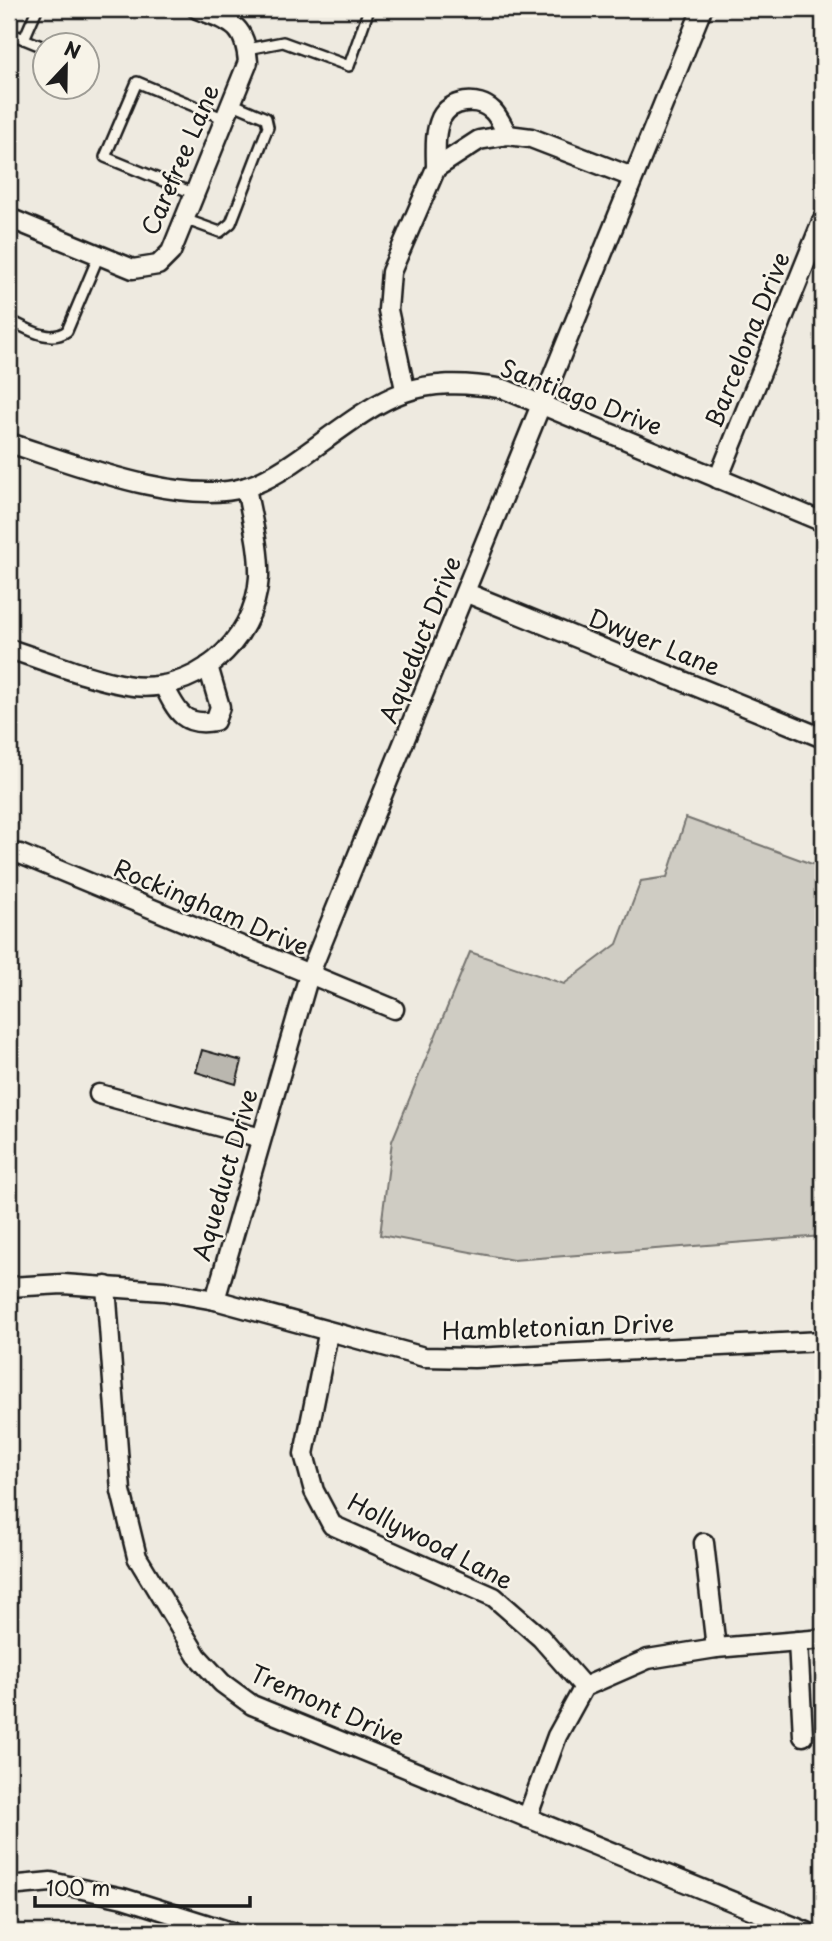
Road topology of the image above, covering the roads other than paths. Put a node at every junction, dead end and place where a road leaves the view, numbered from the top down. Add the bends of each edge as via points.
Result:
1 (37, 9) edge
2 (369, 9) edge
3 (702, 9) edge
4 (208, 11) edge
5 (9, 33) edge
6 (24, 39) junction
7 (32, 42) edge
8 (246, 44) junction
9 (228, 111) junction
10 (508, 135) junction
11 (436, 168) junction
12 (632, 177) junction
13 (195, 194) junction
14 (9, 218) edge
15 (184, 219) junction
16 (823, 219) edge
17 (99, 255) junction
18 (9, 320) edge
19 (405, 389) junction
20 (542, 406) junction
21 (9, 443) edge
22 (718, 479) junction
23 (246, 487) junction
24 (823, 522) edge
25 (467, 593) junction
26 (9, 649) edge
27 (208, 666) junction
28 (164, 686) junction
29 (823, 738) edge
30 (9, 853) edge
31 (309, 975) junction
32 (394, 1009) dead end
33 (99, 1094) dead end
34 (261, 1138) junction
35 (106, 1286) junction
36 (9, 1287) edge
37 (215, 1300) junction
38 (328, 1334) junction
39 (823, 1341) edge
40 (704, 1543) dead end
41 (823, 1639) edge
42 (798, 1641) junction
43 (716, 1648) junction
44 (584, 1688) junction
45 (803, 1736) dead end
46 (527, 1818) junction
47 (9, 1886) edge
48 (231, 1932) edge
49 (807, 1932) edge

1 - 6 lane
2 - 8 lane via 349,65 283,43
3 - 12 street, Aqueduct Drive
4 - 8 street via 232,24
5 - 6 lane
6 - 7 lane
8 - 9 street, Carefree Lane via 248,62
9 - 13 street, Carefree Lane
9 - 13 lane via 137,82 105,157
9 - 15 lane via 266,118 268,127 231,223 220,232
10 - 11 street via 480,140
10 - 11 street via 494,112 483,104 457,104 440,120
10 - 12 street via 531,138
11 - 19 street via 391,272 388,310
12 - 20 street, Aqueduct Drive
13 - 15 street, Carefree Lane
14 - 17 street, Carefree Lane
15 - 17 street, Carefree Lane via 171,252 158,265 133,269
16 - 22 street, Barcelona Drive
17 - 18 lane via 67,331 59,337
19 - 20 street, Santiago Drive via 464,382 504,389
19 - 23 street, Santiago Drive via 365,410 296,461
20 - 22 street, Santiago Drive
20 - 25 street, Aqueduct Drive
21 - 23 street, Santiago Drive via 149,487 204,491
22 - 24 street, Santiago Drive
23 - 27 street via 259,575 256,599 245,625 222,656
25 - 29 street, Dwyer Lane
25 - 31 street, Aqueduct Drive
26 - 28 street via 127,685
27 - 28 street
27 - 28 street via 220,707 215,721 198,724 186,718
30 - 31 street, Rockingham Drive
31 - 32 street, Rockingham Drive
31 - 34 street, Aqueduct Drive
33 - 34 street
34 - 37 street, Aqueduct Drive
35 - 36 street, Hambletonian Drive
35 - 37 street, Hambletonian Drive
35 - 46 street, Tremont Drive via 121,1491 137,1557 197,1656 222,1683 252,1704
37 - 38 street, Hambletonian Drive
38 - 39 street, Hambletonian Drive via 424,1357 474,1358
38 - 44 street, Hollywood Lane via 304,1454 314,1491 332,1525 494,1597 541,1638
40 - 43 street
41 - 42 street
42 - 43 street
42 - 45 street
43 - 44 street via 648,1659
44 - 46 street via 557,1736
46 - 49 street, Tremont Drive
47 - 48 street via 51,1882 123,1898

